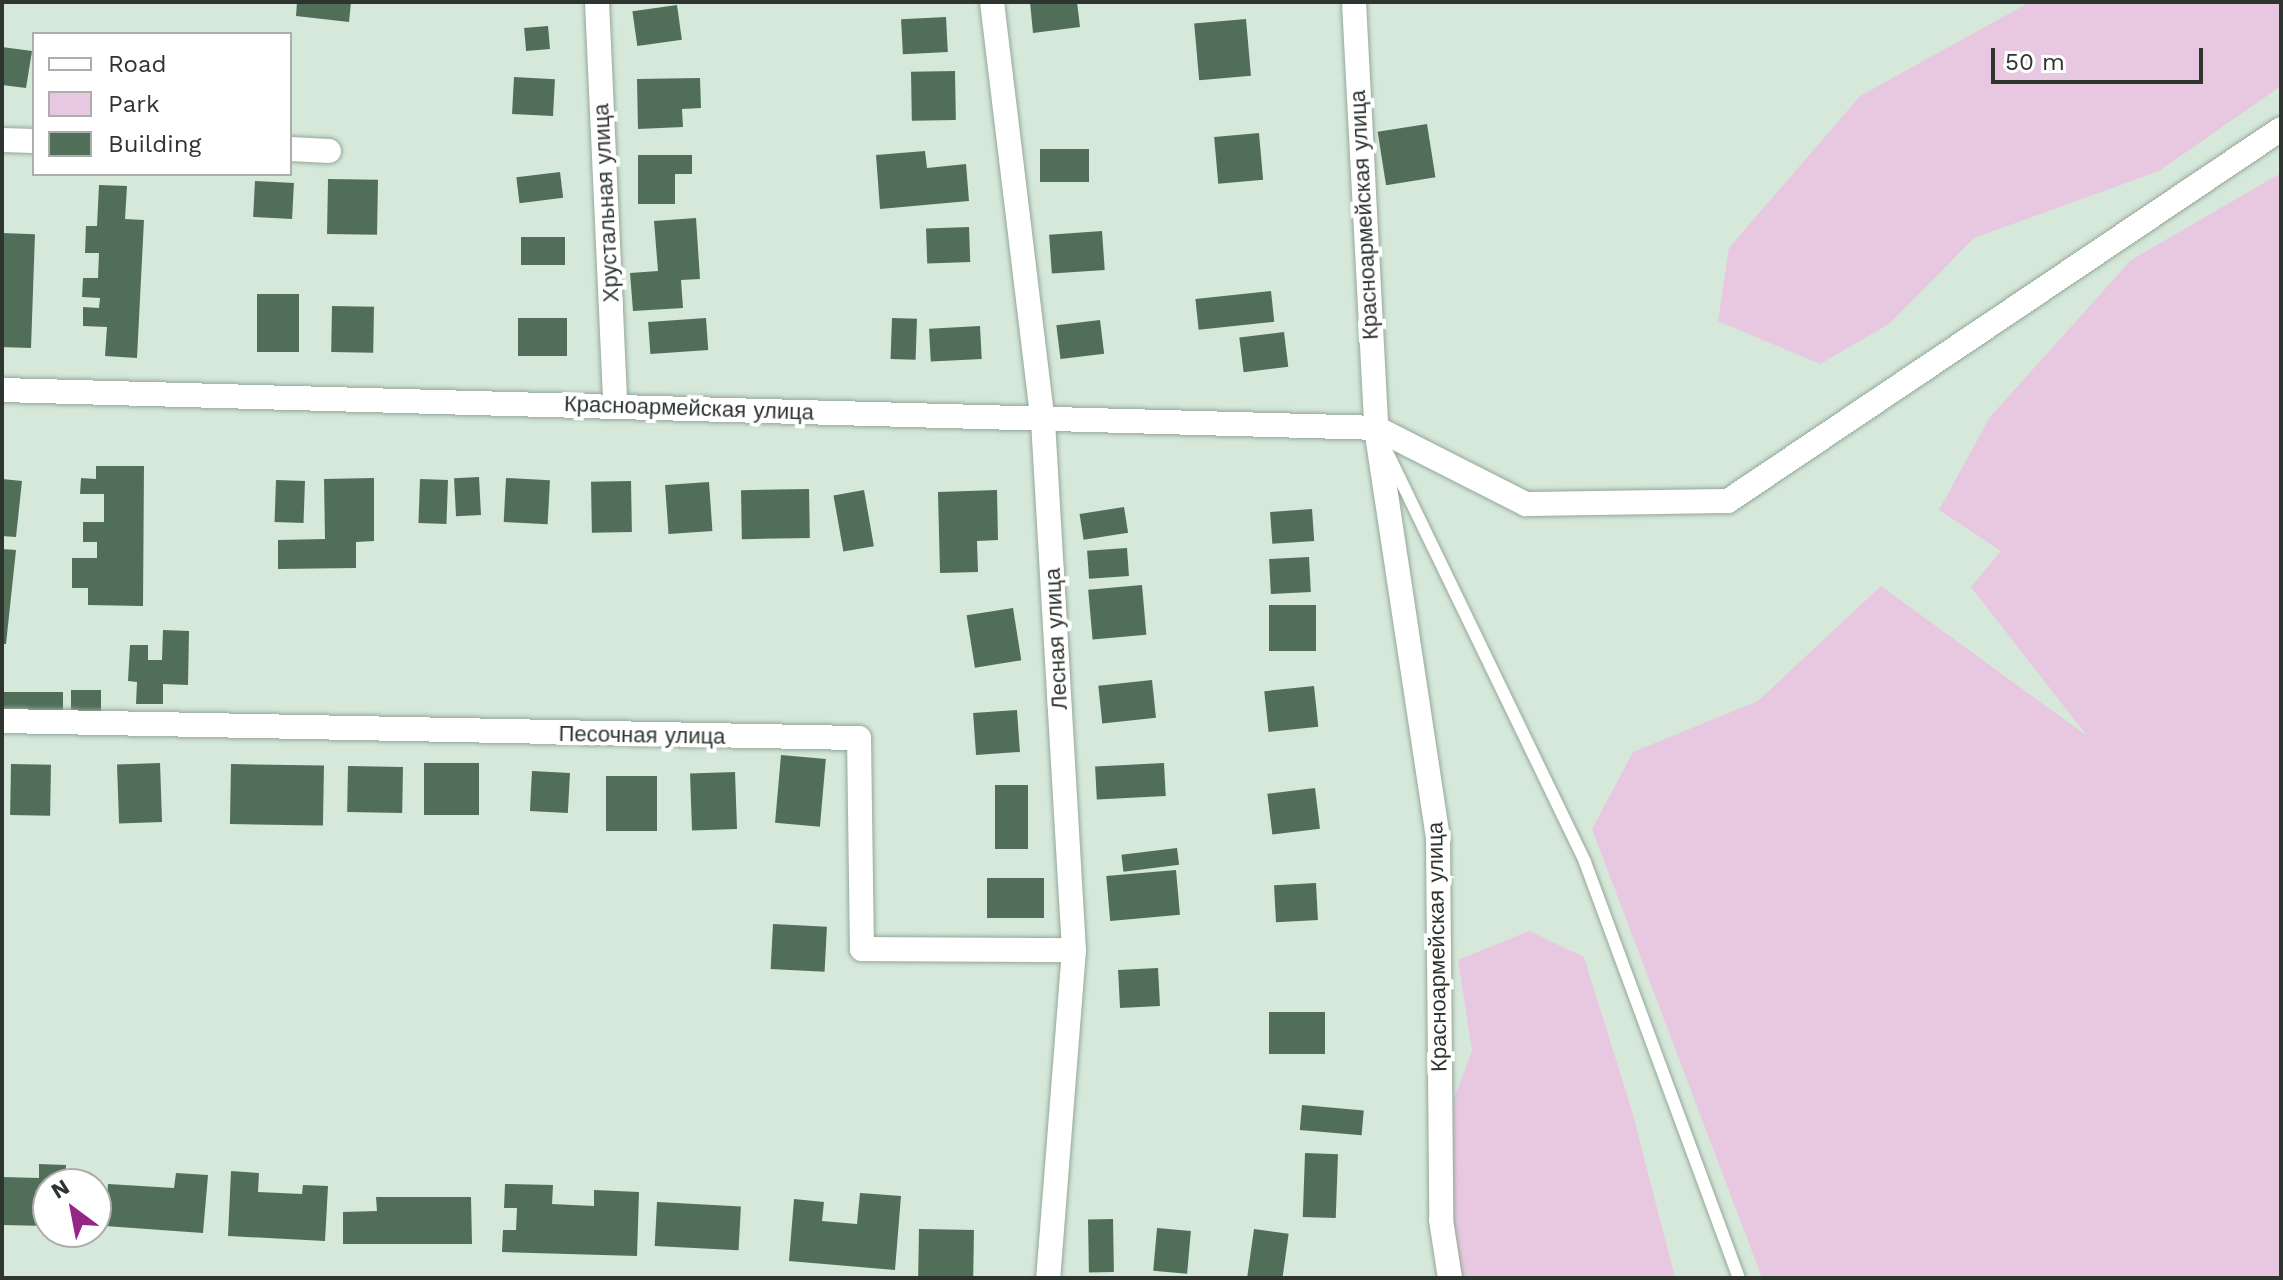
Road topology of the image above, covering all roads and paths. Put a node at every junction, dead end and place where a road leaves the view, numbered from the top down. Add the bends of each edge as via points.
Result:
1 (597, 2) edge
2 (992, 2) edge
3 (1354, 2) edge
4 (2281, 129) edge
5 (2, 140) edge
6 (32, 141) edge
7 (292, 149) edge
8 (329, 151) dead end
9 (2, 390) edge
10 (615, 404) junction
11 (1043, 421) junction
12 (1376, 428) junction
13 (2, 721) edge
14 (1074, 950) junction
15 (1048, 1278) edge
16 (1450, 1278) edge
17 (1739, 1278) edge

1 - 10 street, Хрустальная улица
2 - 11 street, Лесная улица
3 - 12 street, Красноармейская улица
4 - 12 street via 1728,501 1526,504
5 - 6 street
7 - 8 street
9 - 10 street, Красноармейская улица
10 - 11 street, Красноармейская улица
11 - 12 street, Красноармейская улица
11 - 14 street, Лесная улица
12 - 16 street, Красноармейская улица via 1438,840 1441,1220
12 - 17 lane via 1585,862
13 - 14 street, Песочная улица via 859,738 862,949
14 - 15 street, Лесная улица

